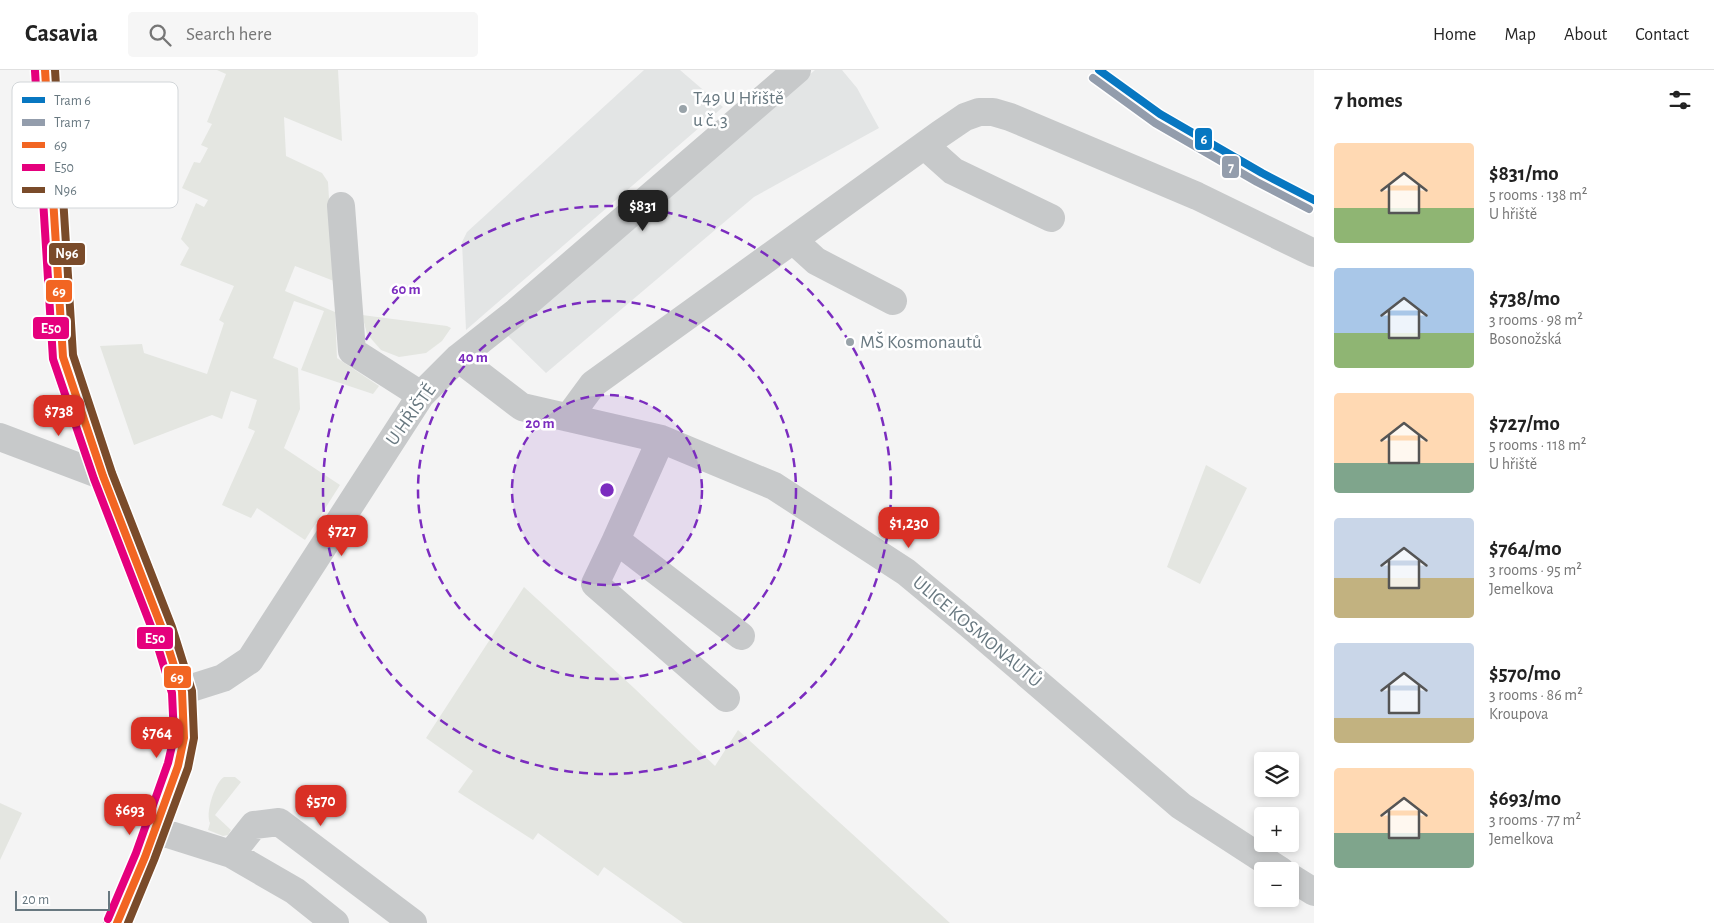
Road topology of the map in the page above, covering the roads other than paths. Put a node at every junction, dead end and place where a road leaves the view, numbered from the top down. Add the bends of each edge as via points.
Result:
1 (798, 70) edge
2 (925, 146) junction
3 (341, 206) dead end
4 (54, 208) edge
5 (1051, 218) dead end
6 (793, 240) junction
7 (1314, 253) edge
8 (893, 301) dead end
9 (458, 358) junction
10 (421, 395) junction
11 (568, 418) junction
12 (0, 437) edge
13 (660, 439) junction
14 (103, 476) junction
15 (616, 540) junction
16 (742, 636) dead end
17 (182, 691) junction
18 (726, 698) dead end
19 (155, 830) junction
20 (231, 854) junction
21 (1267, 862) edge
22 (1299, 883) edge
23 (1314, 892) edge
24 (117, 923) edge
25 (335, 923) edge
26 (413, 923) edge

1 - 9 street, U HŘIŠTĚ via 515,313
2 - 5 street via 952,171
2 - 6 street
2 - 7 street via 965,117 979,112 1001,114 1198,196
3 - 10 street via 352,351
4 - 14 street via 63,357
6 - 8 street via 816,261
6 - 11 street via 593,384
9 - 10 street, U HŘIŠTĚ
9 - 11 street, ULICE KOSMONAUTŮ via 522,407
10 - 17 street, U HŘIŠTĚ via 250,660 223,678
11 - 13 street, ULICE KOSMONAUTŮ
12 - 14 street
13 - 15 street
13 - 21 street, ULICE KOSMONAUTŮ via 774,486 906,572 1181,806
14 - 17 street via 163,631
15 - 16 street
15 - 18 street via 595,584
17 - 19 street via 184,738 178,766
19 - 20 street
19 - 24 street
20 - 25 street via 294,891
20 - 26 street via 254,825 279,822
22 - 23 street

